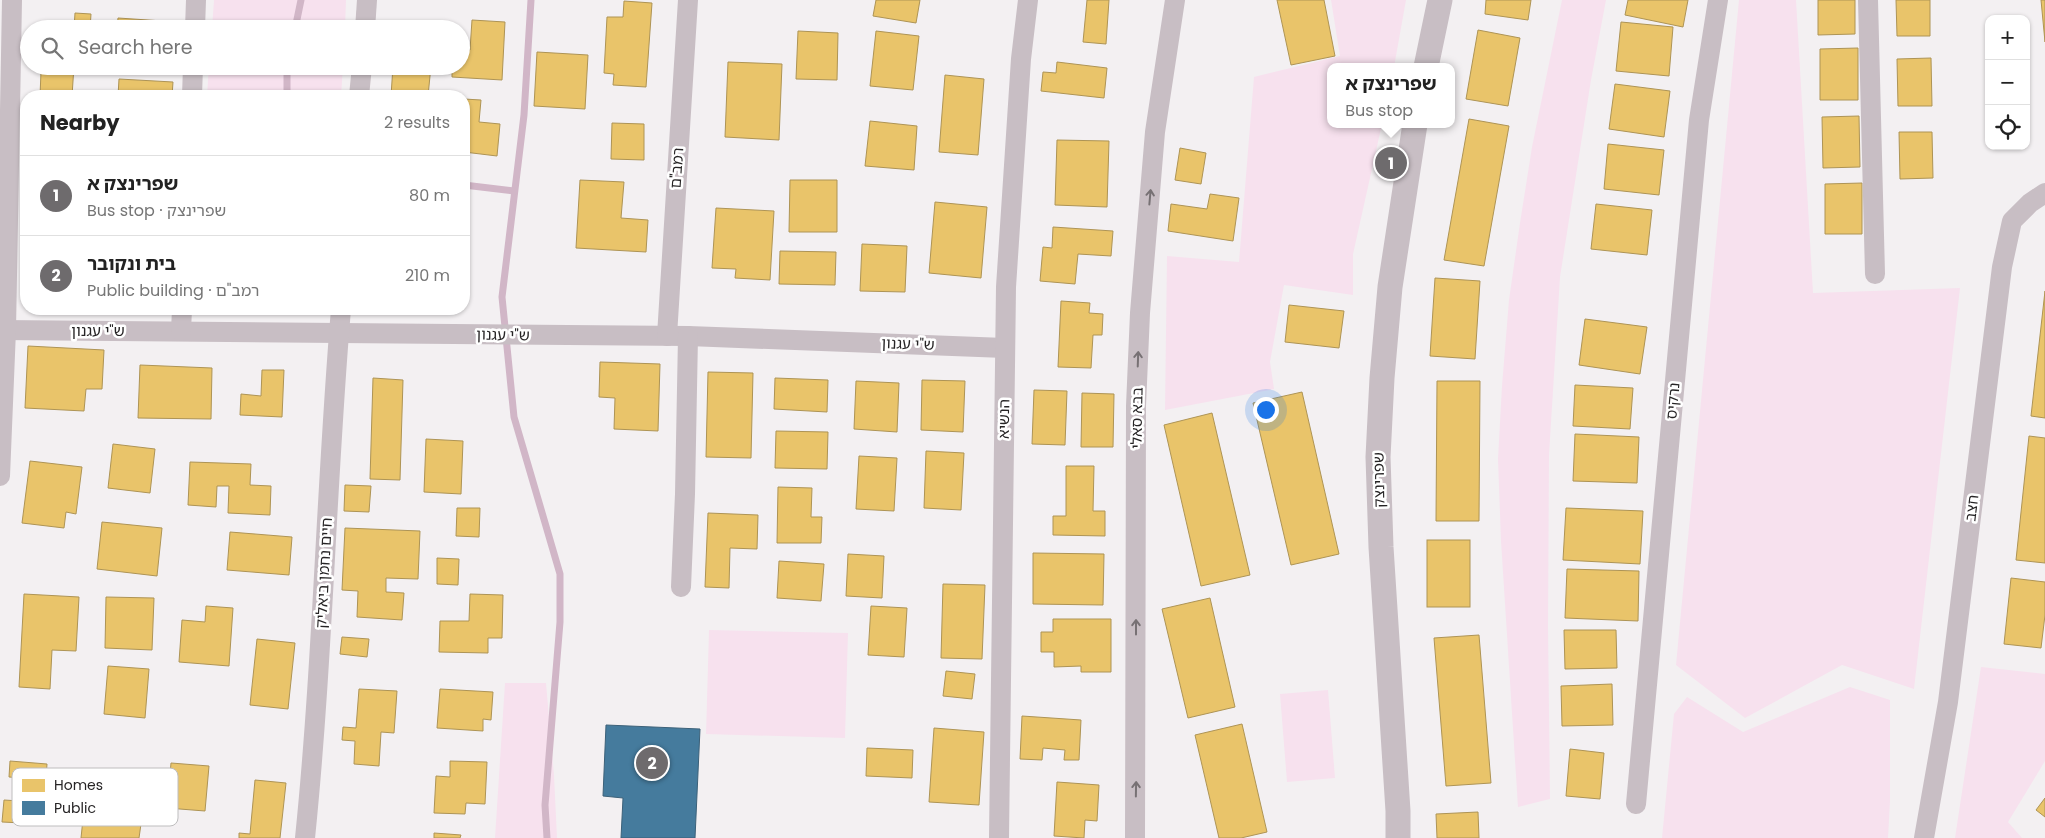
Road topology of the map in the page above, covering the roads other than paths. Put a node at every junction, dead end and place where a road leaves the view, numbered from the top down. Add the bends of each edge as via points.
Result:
1 (12, 0) edge
2 (196, 0) edge
3 (367, 0) edge
4 (688, 0) edge
5 (1028, 0) edge
6 (1175, 0) edge
7 (1440, 0) edge
8 (1718, 0) edge
9 (1868, 0) edge
10 (195, 20) edge
11 (366, 20) edge
12 (1427, 63) edge
13 (193, 75) edge
14 (361, 75) edge
15 (192, 90) edge
16 (360, 90) edge
17 (1413, 128) edge
18 (2045, 193) edge
19 (1875, 274) dead end
20 (182, 315) edge
21 (340, 315) edge
22 (3, 330) edge
23 (181, 331) junction
24 (339, 333) junction
25 (667, 336) junction
26 (688, 336) junction
27 (1005, 348) junction
28 (0, 476) edge
29 (681, 587) dead end
30 (1636, 804) dead end
31 (305, 838) edge
32 (999, 838) edge
33 (1135, 838) edge
34 (1398, 838) edge
35 (1924, 838) edge

1 - 22 street
2 - 10 street
3 - 11 street
4 - 25 street, רמב"ם
5 - 27 street, הנשיא via 1019,78
33 -> 6 street, בבא סאלי via 1136,406 1140,322 1155,132
7 - 12 street
8 - 30 street, נרקיס via 1699,120
9 - 19 street
13 - 15 street
14 - 16 street
17 - 34 street, שפרינצק via 1390,287 1378,457
18 - 35 street, חצב via 2012,221 2002,267 1948,702
20 - 23 street
21 - 24 street, חיים נחמן ביאליק
22 - 23 street, ש"י עגנון
22 - 28 street
23 - 24 street, ש"י עגנון
24 - 25 street, ש"י עגנון
24 - 31 street, חיים נחמן ביאליק via 314,746
25 - 26 street, ש"י עגנון
26 - 27 street, ש"י עגנון
26 - 29 street
27 - 32 street, הנשיא

